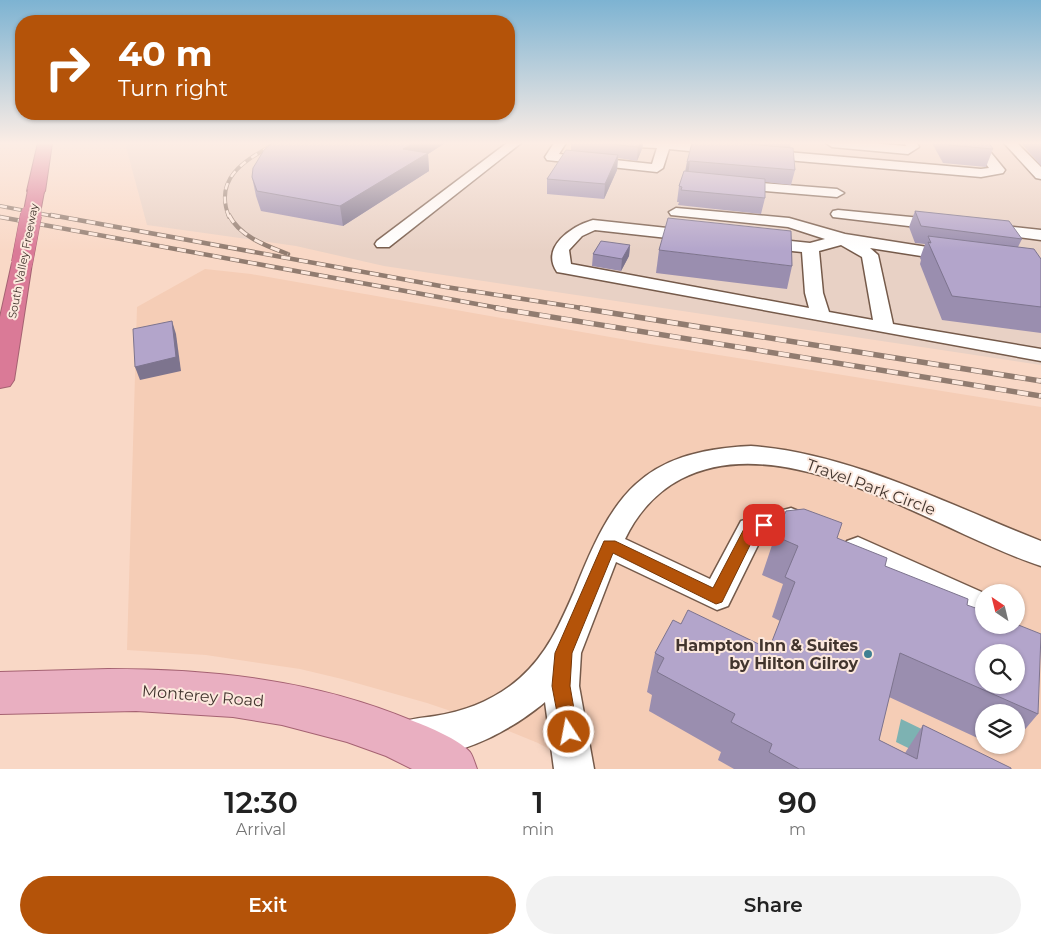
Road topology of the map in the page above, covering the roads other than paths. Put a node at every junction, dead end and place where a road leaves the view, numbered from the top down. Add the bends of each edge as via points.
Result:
1 (38, 179) edge
2 (469, 179) edge
3 (834, 179) edge
4 (718, 184) edge
5 (837, 193) junction
6 (676, 212) dead end
7 (838, 214) junction
8 (952, 226) edge
9 (972, 228) edge
10 (1041, 235) edge
11 (707, 238) edge
12 (843, 239) junction
13 (745, 241) edge
14 (383, 244) dead end
15 (810, 248) junction
16 (974, 258) edge
17 (821, 316) junction
18 (884, 328) junction
19 (1041, 355) edge
20 (0, 380) edge
21 (610, 545) junction
22 (1041, 554) edge
23 (975, 604) edge
24 (564, 653) junction
25 (0, 693) edge
26 (401, 737) junction
27 (453, 769) edge
28 (574, 769) edge

1 - 20 highway, South Valley Freeway, bridge
2 - 14 street
3 - 5 street
4 - 5 street
5 - 7 street
6 - 12 street via 789,223
7 - 8 street
7 - 12 street
9 - 10 street
11 - 17 street via 594,226 576,233 561,249 562,268
12 - 15 street
12 - 16 street
12 - 18 street via 870,255
13 - 15 street
15 - 17 street via 814,293
17 - 18 street
18 - 19 street
21 - 22 street, Travel Park Circle via 617,527 648,488 672,471 702,459 733,454 775,456 814,464 933,508
21 - 23 street via 716,597 751,528 791,519
21 - 24 street, Travel Park Circle
24 - 26 street, Travel Park Circle via 535,687 512,707 490,720 452,733
24 - 28 street, Travel Park Circle via 561,686
25 - 26 main road, Monterey Road via 136,690 215,694 291,705
26 - 27 main road, Monterey Road

